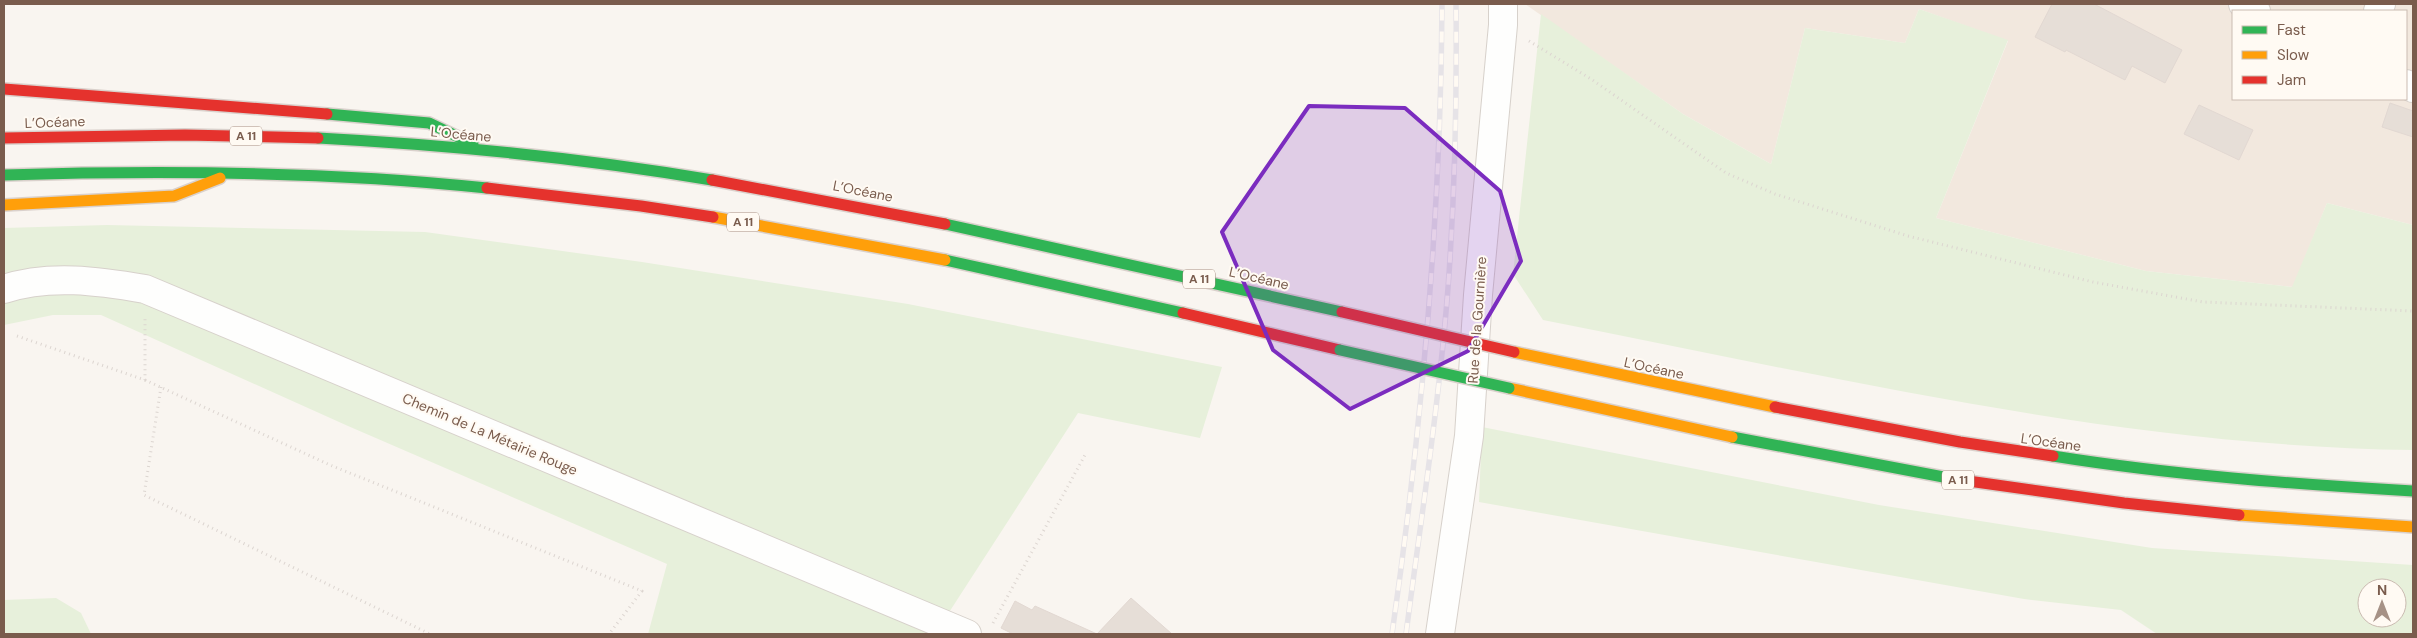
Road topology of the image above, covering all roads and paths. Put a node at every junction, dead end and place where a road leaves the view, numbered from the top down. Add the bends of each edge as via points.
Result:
1 (2243, 4) edge
2 (2254, 10) edge
3 (1503, 14) edge
4 (4, 89) edge
5 (4, 138) edge
6 (488, 150) junction
7 (236, 172) junction
8 (4, 175) edge
9 (4, 205) edge
10 (145, 288) junction
11 (4, 289) edge
12 (2413, 311) edge
13 (17, 336) dead end
14 (145, 380) junction
15 (160, 387) junction
16 (1085, 455) dead end
17 (2413, 491) edge
18 (2413, 527) edge
19 (980, 630) edge
20 (430, 634) edge
21 (610, 634) edge
22 (1440, 634) edge

1 - 2 street
3 - 12 path via 1726,173 1775,194 1908,236 2093,282 2203,302
3 - 22 street, Rue de la Gournière via 1469,436
4 - 6 highway via 429,123
5 - 6 highway, L’Océane / A 11 via 128,134 241,136
6 - 17 highway, L’Océane / A 11, bridge via 729,183 858,206 1055,246 1782,410 1959,444 2173,473
7 - 8 highway, A 11
7 - 9 highway via 174,196
7 - 18 highway, A 11, bridge via 348,177 530,192 750,223 972,265 1783,448 1950,479 2166,509 2333,524
10 - 11 street, Chemin de La Métairie Rouge via 74,280
10 - 14 path
10 - 19 street, Chemin de La Métairie Rouge
13 - 14 path
14 - 15 path
15 - 20 path via 144,495
15 - 21 path via 330,465 642,591
16 - 19 path

